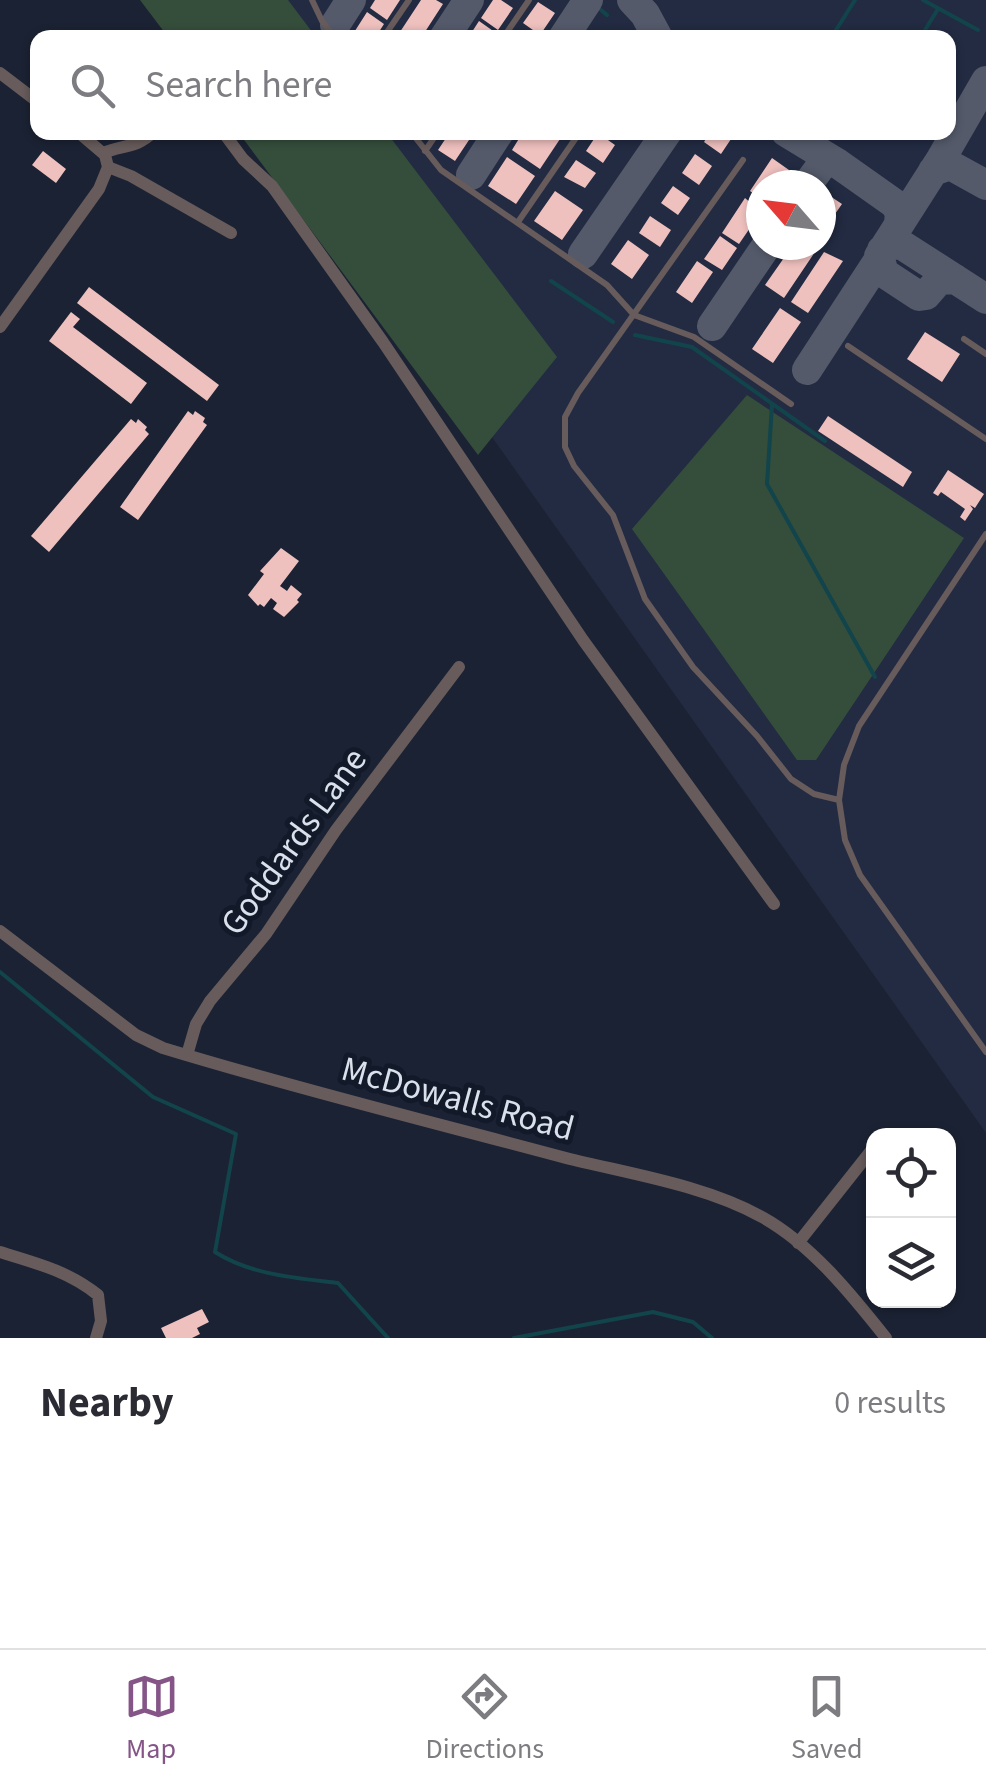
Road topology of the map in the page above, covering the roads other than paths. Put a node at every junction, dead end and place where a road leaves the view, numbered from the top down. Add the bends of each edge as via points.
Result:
1 (312, 0) edge
2 (409, 0) edge
3 (529, 0) edge
4 (328, 30) edge
5 (388, 30) edge
6 (508, 30) edge
7 (0, 73) edge
8 (30, 96) edge
9 (86, 140) edge
10 (146, 140) edge
11 (229, 140) edge
12 (417, 140) edge
13 (433, 140) edge
14 (574, 140) edge
15 (425, 151) junction
16 (107, 160) junction
17 (743, 160) dead end
18 (518, 222) junction
19 (230, 234) dead end
20 (634, 315) junction
21 (0, 327) edge
22 (964, 339) dead end
23 (848, 346) dead end
24 (986, 354) edge
25 (792, 404) dead end
26 (986, 439) edge
27 (986, 534) edge
28 (459, 667) dead end
29 (838, 800) junction
30 (774, 904) dead end
31 (0, 931) edge
32 (986, 1052) edge
33 (187, 1056) junction
34 (866, 1158) edge
35 (798, 1242) junction
36 (0, 1252) edge
37 (96, 1338) edge
38 (886, 1338) edge

1 - 4 lane
2 - 5 lane
3 - 6 lane
7 - 8 street
9 - 16 street
10 - 16 street via 120,146
11 - 30 street via 272,186 583,640
12 - 15 lane
13 - 15 lane
14 - 18 lane
15 - 18 lane via 452,179
16 - 19 street
16 - 21 street via 99,189
17 - 20 lane
18 - 20 lane via 607,285
20 - 25 lane via 694,337
20 - 29 lane via 570,406 564,447 613,515 645,599 671,639 792,780
22 - 24 lane
23 - 26 lane
27 - 29 lane via 859,726
28 - 33 street, Goddards Lane via 210,1001
29 - 32 lane via 844,840 860,875
31 - 33 street, McDowalls Road via 136,1035
33 - 35 street, McDowalls Road via 723,1200
34 - 35 street
35 - 38 street, McDowalls Road
36 - 37 street via 50,1266 98,1296

